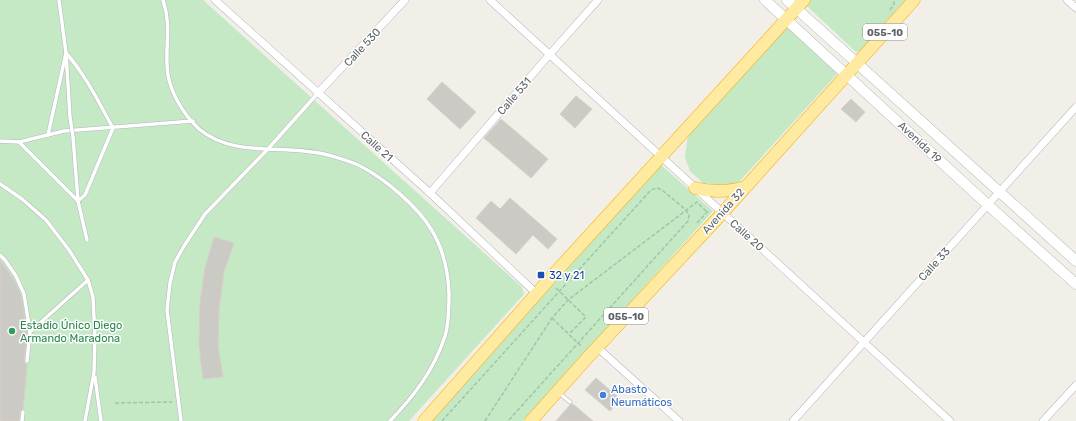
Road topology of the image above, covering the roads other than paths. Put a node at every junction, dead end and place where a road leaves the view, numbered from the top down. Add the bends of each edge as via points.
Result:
1 (59, 0) edge
2 (163, 0) edge
3 (215, 0) edge
4 (405, 0) edge
5 (490, 0) edge
6 (598, 0) edge
7 (765, 0) edge
8 (787, 0) edge
9 (914, 0) edge
10 (1067, 0) edge
11 (800, 4) edge
12 (1076, 8) edge
13 (786, 20) junction
14 (66, 53) junction
15 (550, 54) junction
16 (856, 63) junction
17 (847, 74) junction
18 (318, 93) junction
19 (1076, 107) edge
20 (193, 121) junction
21 (113, 128) junction
22 (48, 135) junction
23 (0, 141) edge
24 (20, 142) junction
25 (267, 150) junction
26 (662, 156) junction
27 (0, 184) edge
28 (745, 186) junction
29 (695, 188) junction
30 (1000, 192) junction
31 (430, 193) junction
32 (78, 201) junction
33 (988, 205) junction
34 (719, 216) junction
35 (86, 240) dead end
36 (0, 255) edge
37 (1076, 260) edge
38 (88, 280) junction
39 (1076, 284) edge
40 (537, 294) junction
41 (30, 332) junction
42 (865, 342) junction
43 (594, 351) junction
44 (27, 361) dead end
45 (94, 372) junction
46 (1076, 385) edge
47 (558, 392) junction
48 (570, 402) dead end
49 (23, 412) dead end
50 (22, 421) edge
51 (85, 421) edge
52 (101, 421) edge
53 (180, 421) edge
54 (390, 421) edge
55 (424, 421) edge
56 (532, 421) edge
57 (679, 421) edge
58 (793, 421) edge
59 (950, 421) edge
60 (1043, 421) edge

1 - 14 lane
2 - 20 lane via 168,24 166,66 170,87 182,109
3 - 18 street, Calle 21
4 - 18 street, Calle 530
5 - 15 street, Calle 20
6 - 15 street, Calle 531
7 - 13 main road, Avenida 19
8 - 11 main road, Avenida 19
9 - 16 highway, Avenida 32 / 055-10
10 - 12 street
11 - 13 highway
11 - 16 main road, Avenida 19
13 - 17 main road, Avenida 19
13 - 26 highway
14 - 21 lane via 91,89
14 - 22 lane
14 - 32 lane, bridge
15 - 26 street, Calle 20
15 - 31 street, Calle 531
16 - 17 highway, Avenida 32 / 055-10
16 - 30 main road, Avenida 19
17 - 28 highway, Avenida 32 / 055-10
17 - 33 main road, Avenida 19
18 - 25 lane
18 - 31 street, Calle 21
19 - 30 street, Calle 33
20 - 21 lane
20 - 25 lane via 217,140 241,147
21 - 22 lane via 64,131
21 - 32 lane via 85,195
22 - 24 lane
23 - 24 lane
24 - 32 lane
25 - 53 lane via 205,214 175,262 167,310
25 - 54 lane via 326,154 359,165 389,184 413,206 431,228 442,254 448,280 450,308 445,335 423,382
26 - 29 street, Calle 20
26 - 40 highway
27 - 38 lane via 46,220
28 - 29 highway via 719,192
28 - 34 highway, Avenida 32 / 055-10
29 - 34 street, Calle 20
30 - 33 street, Calle 33
30 - 37 main road, Avenida 19
31 - 40 street, Calle 21
32 - 35 lane
33 - 39 main road, Avenida 19
33 - 42 street, Calle 33
34 - 42 street, Calle 20
34 - 43 highway, Avenida 32 / 055-10
36 - 41 lane via 16,276 24,294
38 - 41 lane
38 - 45 lane via 93,297 96,336
40 - 55 highway
41 - 44 lane
42 - 58 street, Calle 33
42 - 59 street, Calle 20
43 - 47 highway, Avenida 32 / 055-10
43 - 57 street
45 - 51 lane
45 - 52 lane
46 - 60 street
47 - 48 lane
47 - 56 highway, Avenida 32 / 055-10
49 - 50 lane

